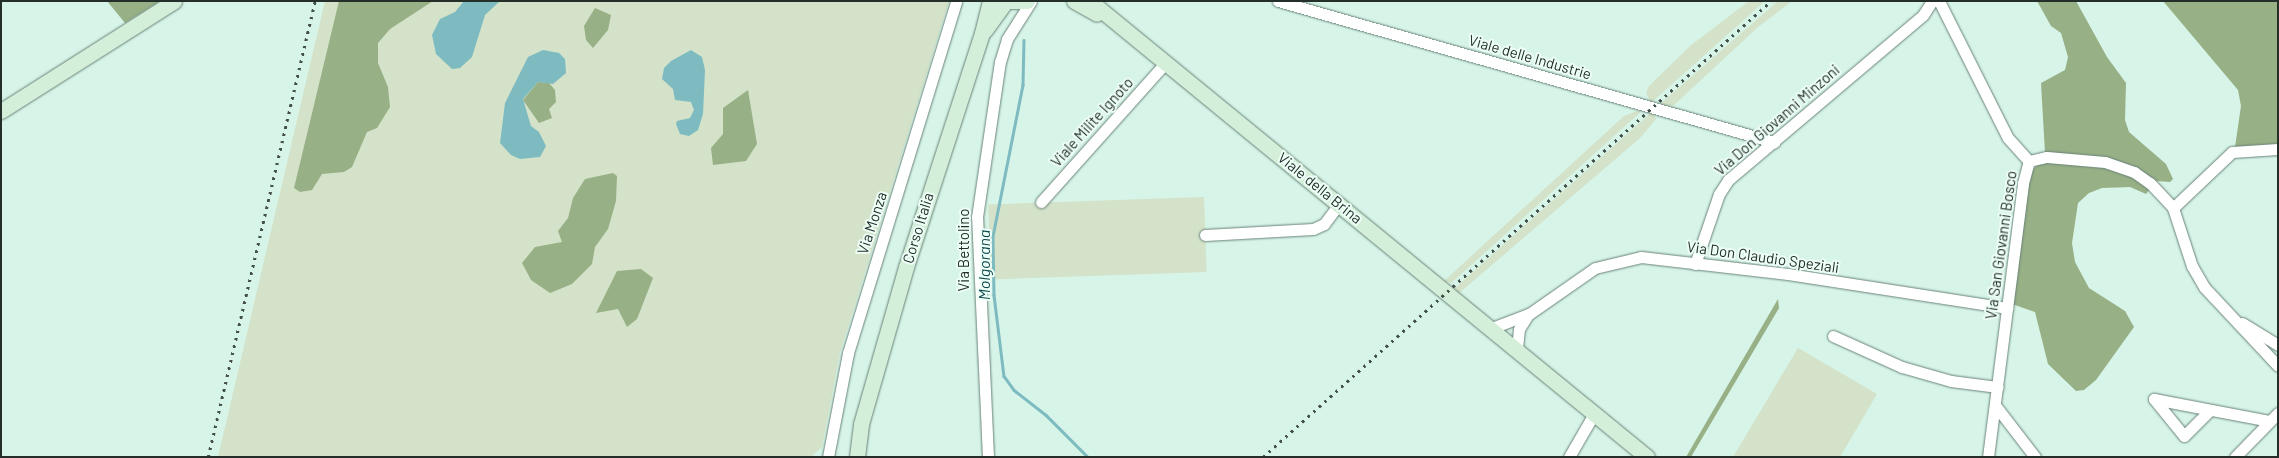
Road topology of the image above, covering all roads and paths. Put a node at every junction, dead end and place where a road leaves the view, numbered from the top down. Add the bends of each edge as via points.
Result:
1 (174, 1) edge
2 (956, 1) edge
3 (990, 1) edge
4 (1018, 1) edge
5 (1075, 1) edge
6 (1278, 1) edge
7 (1932, 1) edge
8 (1939, 1) edge
9 (1093, 2) edge
10 (1945, 14) junction
11 (1923, 15) junction
12 (1123, 27) junction
13 (982, 34) junction
14 (1166, 62) junction
15 (1, 111) edge
16 (1774, 142) junction
17 (2278, 149) edge
18 (2029, 161) junction
19 (1040, 202) dead end
20 (1339, 204) junction
21 (2173, 208) junction
22 (1205, 235) dead end
23 (1695, 264) junction
24 (2007, 308) junction
25 (2224, 311) junction
26 (1528, 314) junction
27 (1492, 328) junction
28 (1833, 336) dead end
29 (2278, 345) edge
30 (1517, 348) junction
31 (2278, 366) edge
32 (1998, 387) junction
33 (1995, 405) junction
34 (2209, 411) dead end
35 (1595, 412) junction
36 (2273, 417) edge
37 (828, 457) edge
38 (857, 457) edge
39 (988, 457) edge
40 (1569, 457) edge
41 (1648, 457) edge
42 (1988, 457) edge
43 (2034, 457) edge
44 (2235, 457) edge

1 - 15 street
2 - 37 street, Via Monza via 848,353
3 - 13 street, Corso Italia
4 - 13 street
4 - 39 street, Via Bettolino via 1020,21 1007,39 1000,62 994,118 981,176 975,236
5 - 9 street
5 - 12 street, Viale della Brina
6 - 16 street, Viale delle Industrie
7 - 11 street, Via Don Giovanni Minzoni
8 - 10 street, Via San Giovanni Bosco
9 - 12 street, Viale della Brina
10 - 11 street
10 - 18 street, Via San Giovanni Bosco via 2008,138
11 - 16 street, Via Don Giovanni Minzoni
12 - 14 street, Viale della Brina
13 - 38 street, Corso Italia via 928,194 861,424
14 - 19 street, Viale Milite Ignoto
14 - 20 street, Viale della Brina
16 - 23 street, Via Don Giovanni Minzoni via 1722,186
17 - 21 street via 2232,152
18 - 21 street via 2043,158 2087,159 2125,169 2150,183
18 - 24 street, Via San Giovanni Bosco via 2022,184
20 - 22 street via 1324,224 1313,228
20 - 27 street, Viale della Brina
21 - 25 street via 2197,276
23 - 24 street, Via Don Claudio Speziali via 1788,274
23 - 26 street, Via Don Claudio Speziali via 1650,257 1604,264
24 - 32 street, Via San Giovanni Bosco
25 - 29 street
25 - 31 street
26 - 27 street, Via Don Claudio Speziali
26 - 30 street via 1519,329
27 - 30 street, Viale della Brina
28 - 32 street via 1902,367 1951,381
30 - 35 street, Viale della Brina
32 - 33 street, Via San Giovanni Bosco
33 - 42 street, Via San Giovanni Bosco
33 - 43 street
34 - 36 street
35 - 40 street
35 - 41 street
36 - 44 street

